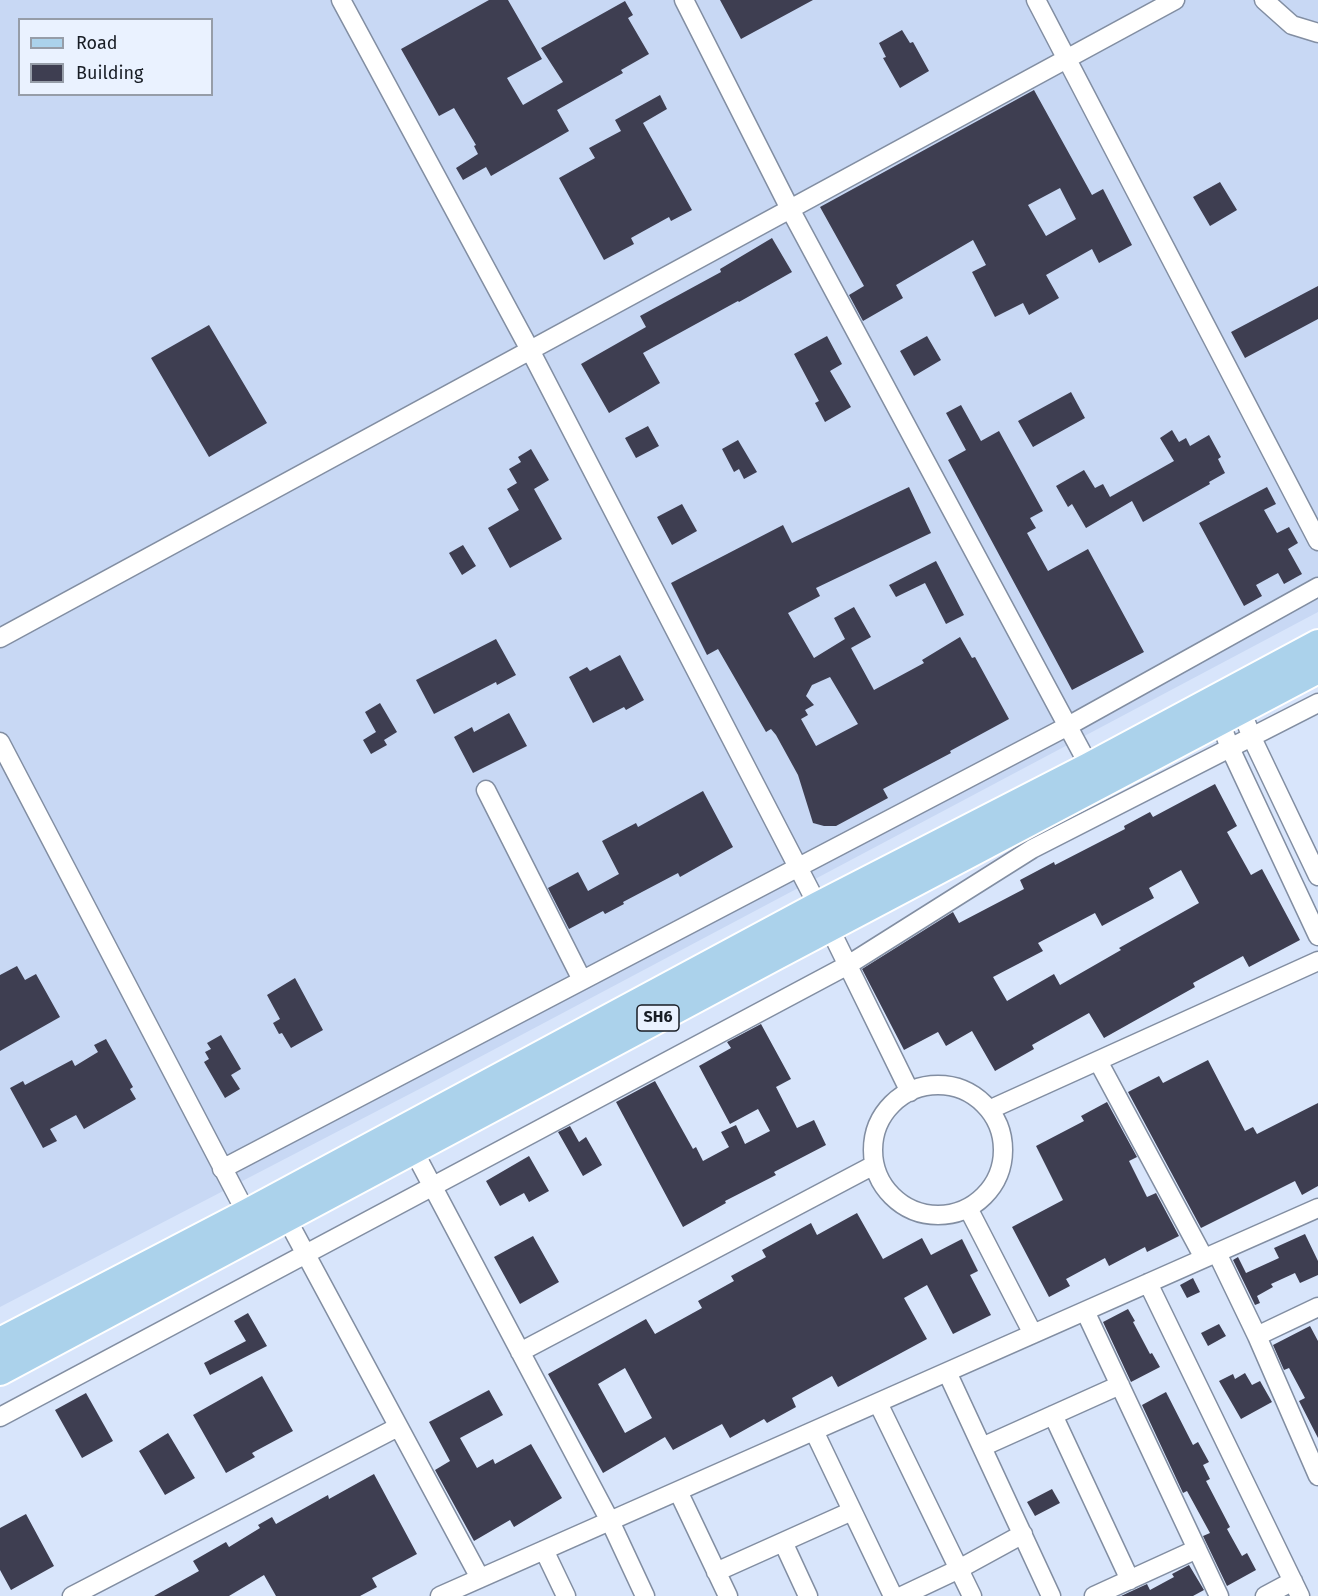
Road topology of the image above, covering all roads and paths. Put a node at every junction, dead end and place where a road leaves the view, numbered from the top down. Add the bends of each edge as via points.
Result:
1 (341, 0) edge
2 (684, 0) edge
3 (1036, 0) edge
4 (1175, 0) edge
5 (1264, 0) edge
6 (1318, 33) edge
7 (1067, 58) junction
8 (790, 209) junction
9 (530, 350) junction
10 (1318, 541) edge
11 (1318, 586) edge
12 (0, 638) edge
13 (1318, 644) edge
14 (1318, 669) edge
15 (1318, 704) edge
16 (1227, 705) junction
17 (1068, 726) junction
18 (1252, 738) junction
19 (0, 742) edge
20 (1230, 748) junction
21 (1094, 776) junction
22 (486, 790) dead end
23 (798, 867) junction
24 (1318, 876) edge
25 (824, 916) junction
26 (1318, 936) edge
27 (1318, 961) edge
28 (848, 965) junction
29 (582, 980) junction
30 (1098, 1060) junction
31 (910, 1092) junction
32 (991, 1109) junction
33 (408, 1140) junction
34 (873, 1165) junction
35 (222, 1169) junction
36 (433, 1186) junction
37 (281, 1208) junction
38 (968, 1208) junction
39 (1318, 1208) edge
40 (252, 1224) junction
41 (306, 1254) junction
42 (1211, 1256) junction
43 (1148, 1283) junction
44 (1318, 1308) edge
45 (1085, 1311) junction
46 (1033, 1334) junction
47 (1257, 1336) junction
48 (0, 1342) edge
49 (520, 1352) junction
50 (0, 1371) edge
51 (947, 1372) junction
52 (1120, 1386) junction
53 (878, 1403) junction
54 (1053, 1415) junction
55 (0, 1418) edge
56 (398, 1427) junction
57 (814, 1431) junction
58 (982, 1447) junction
59 (1318, 1476) edge
60 (678, 1491) junction
61 (852, 1511) junction
62 (610, 1521) junction
63 (1023, 1534) junction
64 (783, 1542) junction
65 (1197, 1549) junction
66 (544, 1550) junction
67 (959, 1569) junction
68 (716, 1572) junction
69 (480, 1578) junction
70 (1130, 1580) junction
71 (1297, 1589) edge
72 (72, 1596) edge
73 (440, 1596) edge
74 (566, 1596) edge
75 (645, 1596) edge
76 (728, 1596) edge
77 (808, 1596) edge
78 (893, 1596) edge
79 (902, 1596) edge
80 (972, 1596) edge
81 (1052, 1596) edge
82 (1094, 1596) edge
83 (1219, 1596) edge
84 (1265, 1596) edge

1 - 9 street
2 - 8 street
3 - 7 street
4 - 7 street
5 - 6 street via 1292,25
7 - 8 street
7 - 10 street
8 - 9 street
8 - 17 street
9 - 12 street
9 - 23 street
11 - 17 street
13 - 16 main road, SH6
14 - 16 main road, SH6
15 - 18 street
16 - 18 street
16 - 20 street
16 - 21 main road, SH6
17 - 21 street
17 - 23 street
18 - 20 street
18 - 24 street
19 - 35 street
20 - 26 street
20 - 28 street via 1032,849
21 - 25 main road, SH6
22 - 29 street
23 - 25 street
23 - 29 street
25 - 28 street
25 - 33 main road, SH6
27 - 30 street
28 - 31 street
28 - 36 street
29 - 35 street
30 - 32 street
30 - 42 street
31 - 32 street via 926,1085 946,1084 971,1092
31 - 34 street via 897,1098 880,1118 872,1142
32 - 38 street via 1002,1133 1004,1158 996,1182 979,1202
33 - 36 street
33 - 37 main road, SH6
34 - 38 street via 886,1191 906,1208 930,1216
34 - 49 street
35 - 40 street
36 - 41 street
36 - 49 street
37 - 40 main road, SH6
37 - 41 street
38 - 46 street
39 - 42 street
40 - 48 main road, SH6
40 - 50 main road, SH6
41 - 55 street
41 - 56 street
42 - 43 street
42 - 47 street
43 - 45 street
43 - 71 street
44 - 47 street
45 - 46 street
45 - 52 street
46 - 51 street
47 - 59 street
49 - 62 street
51 - 53 street
51 - 58 street
52 - 54 street
52 - 65 street
53 - 57 street
53 - 67 street
54 - 58 street
54 - 70 street
56 - 69 street
56 - 72 street
57 - 60 street
57 - 61 street
58 - 63 street
60 - 62 street
60 - 68 street
61 - 64 street
61 - 78 street
62 - 66 street
62 - 75 street
63 - 67 street
63 - 81 street
64 - 68 street
64 - 77 street
65 - 70 street
65 - 83 street
66 - 69 street
66 - 74 street
67 - 79 street
67 - 80 street
68 - 76 street
69 - 73 street
70 - 82 street
71 - 84 street

